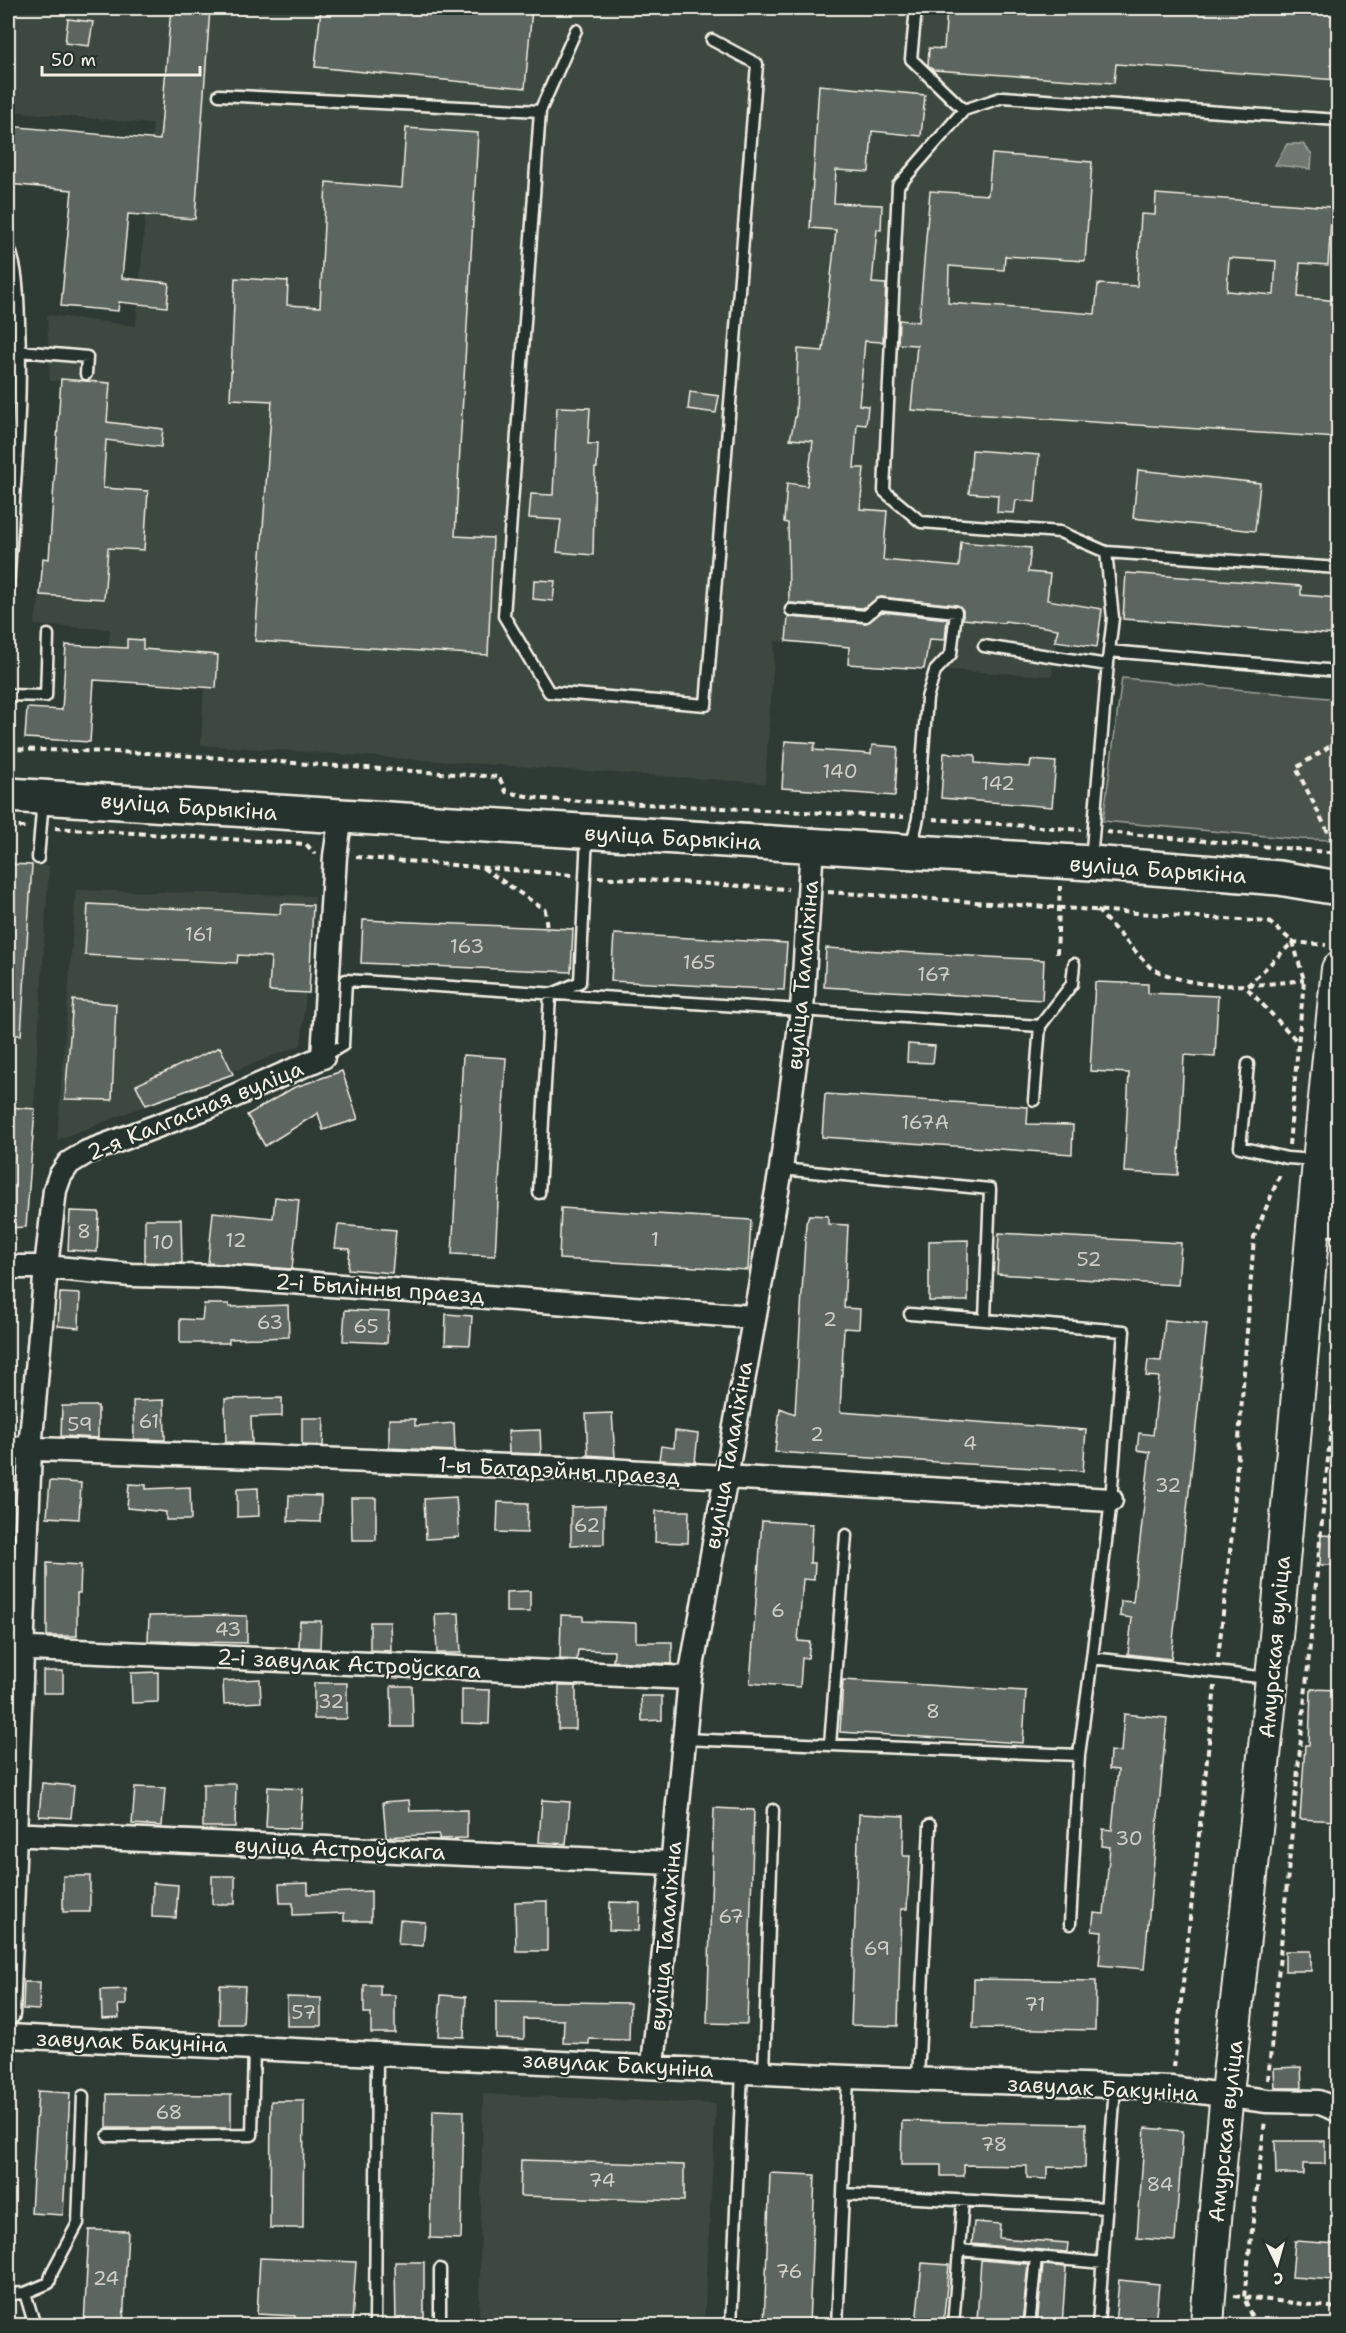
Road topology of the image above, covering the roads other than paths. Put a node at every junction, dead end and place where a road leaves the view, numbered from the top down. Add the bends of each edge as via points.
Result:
1 (916, 8) edge
2 (576, 30) dead end
3 (712, 40) dead end
4 (219, 95) dead end
5 (964, 110) junction
6 (540, 111) junction
7 (1338, 120) edge
8 (8, 245) edge
9 (20, 351) junction
10 (86, 375) dead end
11 (1106, 552) junction
12 (1338, 568) edge
13 (8, 589) edge
14 (791, 610) dead end
15 (48, 635) dead end
16 (984, 646) dead end
17 (1110, 651) junction
18 (1108, 665) junction
19 (1338, 671) edge
20 (8, 695) edge
21 (8, 795) edge
22 (42, 812) junction
23 (341, 816) junction
24 (587, 832) junction
25 (812, 845) junction
26 (910, 852) junction
27 (38, 858) dead end
28 (1076, 862) junction
29 (1338, 888) edge
30 (1333, 957) edge
31 (1074, 964) dead end
32 (550, 995) junction
33 (802, 1010) junction
34 (1040, 1026) junction
35 (323, 1057) junction
36 (1248, 1064) dead end
37 (1034, 1100) dead end
38 (1303, 1159) junction
39 (781, 1169) junction
40 (539, 1193) dead end
41 (1325, 1224) edge
42 (8, 1267) edge
43 (46, 1267) junction
44 (910, 1314) dead end
45 (752, 1317) junction
46 (985, 1319) junction
47 (8, 1448) edge
48 (30, 1449) junction
49 (723, 1479) junction
50 (1111, 1500) junction
51 (846, 1535) dead end
52 (15, 1648) edge
53 (1092, 1658) junction
54 (690, 1678) junction
55 (1272, 1678) junction
56 (683, 1739) junction
57 (830, 1745) junction
58 (1079, 1755) junction
59 (773, 1810) dead end
60 (930, 1825) dead end
61 (12, 1834) edge
62 (672, 1863) junction
63 (1070, 1924) dead end
64 (8, 2014) edge
65 (8, 2036) edge
66 (254, 2046) junction
67 (376, 2053) junction
68 (653, 2066) junction
69 (753, 2071) junction
70 (848, 2077) junction
71 (918, 2079) junction
72 (1115, 2086) junction
73 (83, 2096) dead end
74 (1228, 2096) junction
75 (1338, 2110) edge
76 (108, 2136) dead end
77 (843, 2194) junction
78 (963, 2200) junction
79 (1107, 2208) junction
80 (959, 2250) junction
81 (1036, 2257) junction
82 (1103, 2263) junction
83 (440, 2269) dead end
84 (25, 2293) junction
85 (8, 2294) edge
86 (35, 2325) edge
87 (375, 2325) edge
88 (440, 2325) edge
89 (731, 2325) edge
90 (837, 2325) edge
91 (953, 2325) edge
92 (1029, 2325) edge
93 (1098, 2325) edge
94 (1207, 2325) edge

1 - 5 lane via 911,59
2 - 6 lane
3 - 6 lane via 757,64 706,705 549,692 504,616
4 - 6 lane
5 - 7 lane via 1003,96
5 - 11 lane via 898,186 884,491 921,522 1060,532
8 - 9 lane via 18,287
9 - 10 lane via 87,357
9 - 13 lane
11 - 12 lane
11 - 17 lane via 1113,618
14 - 26 lane via 866,616 880,604 956,612 951,654 935,671 927,698 918,818
15 - 20 lane via 46,696
16 - 18 lane
17 - 18 lane
17 - 19 lane
18 - 28 lane via 1093,830
21 - 22 main road, вуліца Барыкіна
22 - 23 main road, вуліца Барыкіна
22 - 27 lane
23 - 24 main road, вуліца Барыкіна
23 - 35 street, 2-я Калгасная вуліца via 335,856
24 - 25 main road, вуліца Барыкіна
24 - 32 lane via 580,982
25 - 26 main road, вуліца Барыкіна
25 - 33 street, вуліца Талаліхіна
26 - 28 main road, вуліца Барыкіна
28 - 29 main road, вуліца Барыкіна via 1278,878
30 - 38 street, Амурская вуліца
31 - 34 lane via 1072,984
32 - 33 lane
32 - 35 lane via 346,980 344,1045
32 - 40 lane
33 - 34 lane
33 - 39 street, вуліца Талаліхіна
34 - 37 lane
35 - 43 street, 2-я Калгасная вуліца via 211,1106 87,1152 69,1163 55,1190
36 - 38 lane via 1240,1147
38 - 41 street, Амурская вуліца
39 - 45 street, вуліца Талаліхіна
39 - 46 lane via 990,1189
41 - 55 street, Амурская вуліца
42 - 43 street, 2-і Былінны праезд
43 - 45 street, 2-і Былінны праезд
43 - 48 street, 2-я Калгасная вуліца
44 - 46 lane
45 - 49 street, вуліца Талаліхіна
46 - 50 lane via 1124,1331
47 - 48 street, 1-ы Батарэйны праезд
48 - 49 street, 1-ы Батарэйны праезд via 592,1469
48 - 52 street, 2-я Калгасная вуліца
49 - 50 street, 1-ы Батарэйны праезд
49 - 54 street, вуліца Талаліхіна
50 - 53 lane
51 - 57 lane
52 - 54 street, 2-і завулак Астроўскага
52 - 61 street, 2-я Калгасная вуліца
53 - 55 lane
53 - 58 lane
54 - 56 street, вуліца Талаліхіна
55 - 74 street, Амурская вуліца
56 - 57 lane
56 - 62 street, вуліца Талаліхіна
57 - 58 lane
58 - 63 lane
59 - 69 lane
60 - 71 lane
61 - 62 street, вуліца Астроўскага
61 - 64 street, 2-я Калгасная вуліца
62 - 68 street, вуліца Талаліхіна
65 - 66 street, завулак Бакуніна
66 - 67 street, завулак Бакуніна
66 - 76 lane via 252,2135
67 - 68 street, завулак Бакуніна
67 - 87 lane
68 - 69 street, завулак Бакуніна
69 - 70 street, завулак Бакуніна
69 - 89 lane
70 - 71 street, завулак Бакуніна
70 - 77 lane
71 - 72 street, завулак Бакуніна
72 - 74 street, завулак Бакуніна
72 - 79 lane
73 - 84 lane via 78,2223 48,2283
74 - 75 street, завулак Бакуніна via 1318,2102
74 - 94 street, Амурская вуліца
77 - 78 lane
77 - 90 lane
78 - 79 lane
78 - 80 lane
79 - 82 lane
80 - 81 lane
80 - 91 lane
81 - 82 lane
81 - 92 lane
82 - 93 lane
83 - 88 lane
84 - 85 lane
84 - 86 lane

